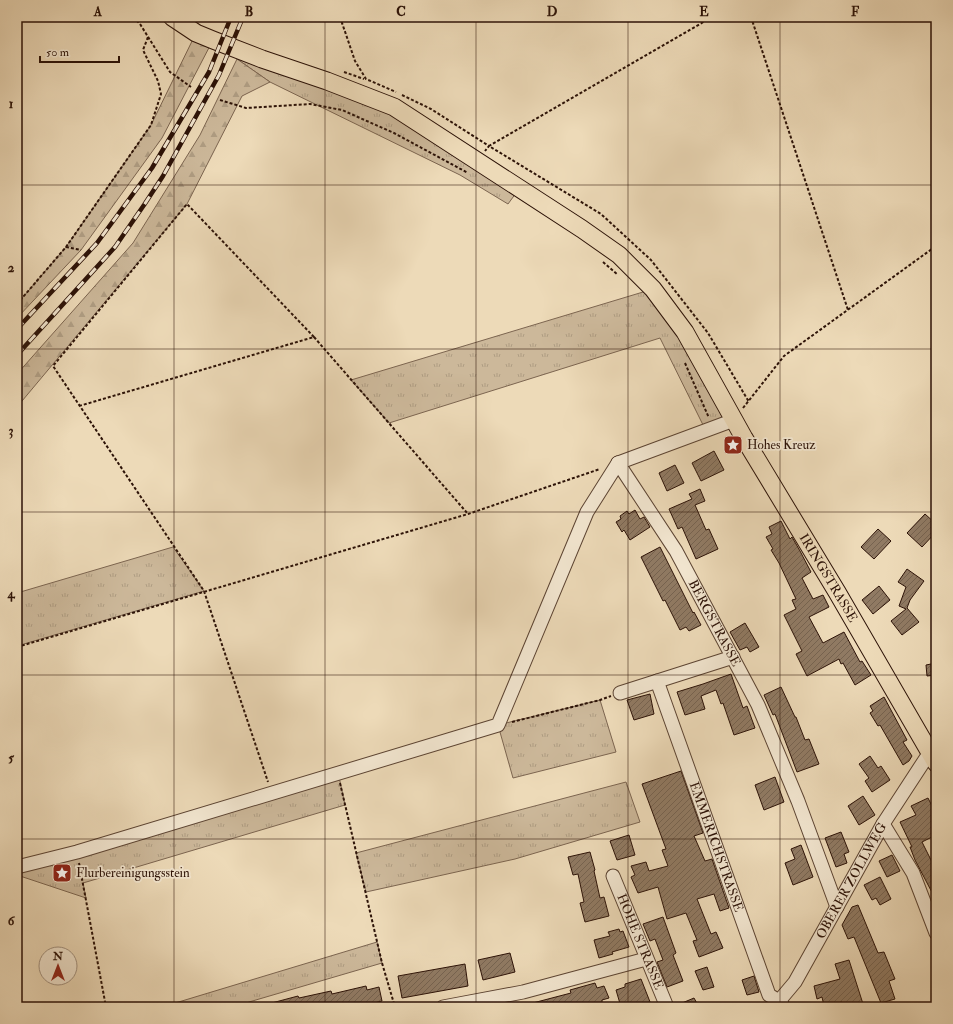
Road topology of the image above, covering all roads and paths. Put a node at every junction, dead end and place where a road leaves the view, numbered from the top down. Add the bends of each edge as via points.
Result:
1 (133, 17) edge
2 (172, 17) edge
3 (340, 17) edge
4 (712, 17) edge
5 (751, 17) edge
6 (148, 37) junction
7 (191, 88) dead end
8 (220, 100) dead end
9 (489, 146) junction
10 (473, 167) junction
11 (936, 246) edge
12 (66, 248) junction
13 (81, 250) dead end
14 (598, 258) dead end
15 (620, 277) dead end
16 (17, 304) edge
17 (848, 310) junction
18 (314, 337) junction
19 (683, 358) dead end
20 (79, 406) junction
21 (727, 423) junction
22 (618, 463) junction
23 (468, 514) junction
24 (204, 591) junction
25 (17, 647) edge
26 (733, 657) junction
27 (657, 681) junction
28 (620, 693) joint
29 (498, 725) junction
30 (934, 754) edge
31 (338, 772) junction
32 (272, 792) junction
33 (883, 824) junction
34 (77, 852) junction
35 (17, 866) edge
36 (613, 876) dead end
37 (837, 907) junction
38 (936, 933) edge
39 (646, 959) junction
40 (778, 1005) edge
41 (106, 1007) edge
42 (395, 1007) edge
43 (443, 1007) edge
44 (667, 1007) edge

1 - 6 path
2 - 10 main road, IRINGSTRASSE via 196,33 213,40 394,107
3 - 9 path via 355,62 366,79 431,109
4 - 9 path
5 - 17 path
6 - 7 path via 170,72
6 - 12 path via 142,50 158,81 161,94 151,125
8 - 10 path via 246,108 310,104 342,110
9 - 10 path
10 - 21 main road, IRINGSTRASSE via 582,229 619,255 653,289 685,332 718,394
11 - 17 path
12 - 13 path
12 - 16 path
14 - 15 path
17 - 21 path via 784,356
18 - 20 path
18 - 20 path via 187,204 53,366
18 - 23 path
19 - 21 path via 710,419
20 - 24 path
21 - 22 street
21 - 30 main road, IRINGSTRASSE via 837,592
22 - 23 path
22 - 26 street, BERGSTRASSE via 676,551
22 - 29 street via 587,512
23 - 24 path
24 - 25 path
24 - 32 path
26 - 27 street
26 - 37 street, BERGSTRASSE via 758,705 795,794
27 - 28 street
27 - 40 street, EMMERICHSTRASSE via 769,995
28 - 29 path
29 - 31 street
30 - 33 street, OBERER ZOLLWEG
31 - 32 street
31 - 42 path via 382,963
32 - 34 street
33 - 37 street, OBERER ZOLLWEG
33 - 38 street via 913,873
34 - 35 street
34 - 41 path
36 - 39 street, HOHE STRASSE
37 - 40 street, OBERER ZOLLWEG via 795,982
39 - 43 street via 523,992
39 - 44 street, HOHE STRASSE

